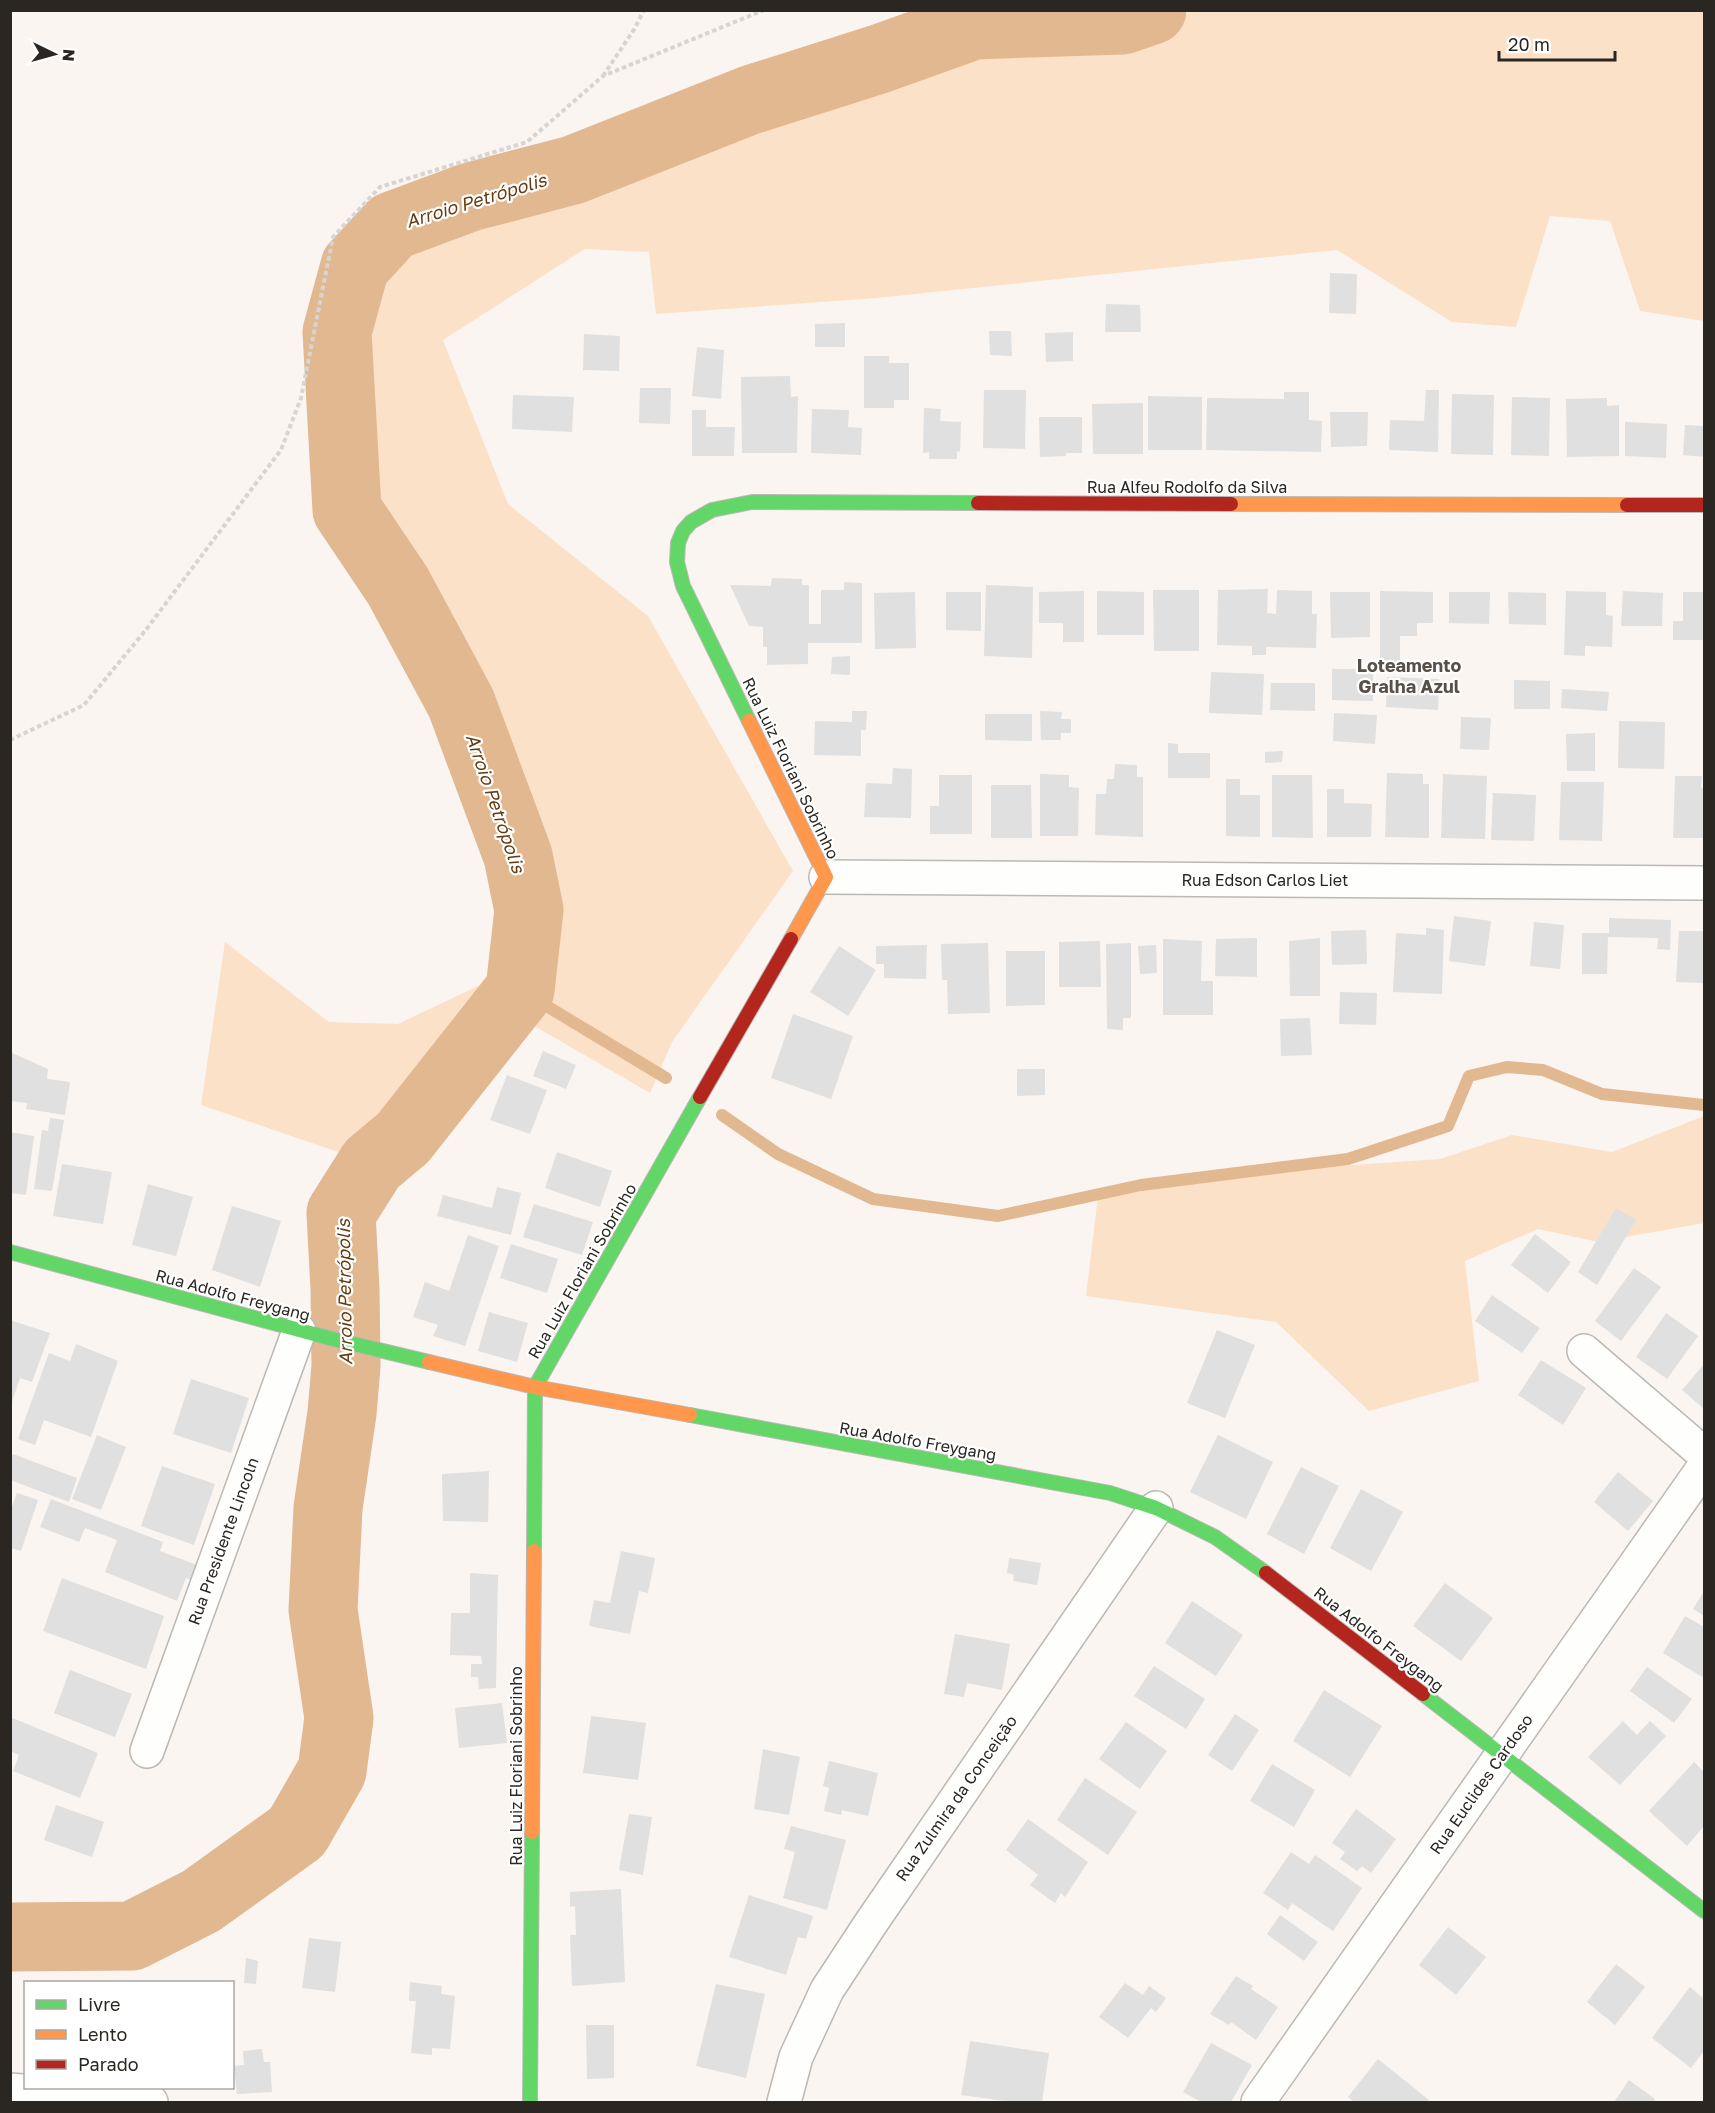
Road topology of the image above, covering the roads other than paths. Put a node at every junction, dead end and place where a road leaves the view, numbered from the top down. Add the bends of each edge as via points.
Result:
1 (1704, 505) edge
2 (680, 534) joint
3 (826, 877) junction
4 (1704, 883) edge
5 (10, 1252) edge
6 (314, 1335) junction
7 (1584, 1352) dead end
8 (535, 1387) junction
9 (1704, 1454) edge
10 (1704, 1467) edge
11 (1156, 1508) junction
12 (147, 1751) dead end
13 (1503, 1755) junction
14 (1704, 1911) edge
15 (10, 2090) edge
16 (151, 2103) edge
17 (530, 2103) edge
18 (784, 2103) edge
19 (1258, 2103) edge

1 - 2 street, Rua Alfeu Rodolfo da Silva via 752,502 721,506 697,515
2 - 3 street, Rua Luiz Floriani Sobrinho via 677,560 683,586
3 - 4 street, Rua Edson Carlos Liet
3 - 8 street, Rua Luiz Floriani Sobrinho
5 - 6 street, Rua Adolfo Freygang
6 - 8 street, Rua Adolfo Freygang
6 - 12 street, Rua Presidente Lincoln
7 - 9 street
8 - 11 street, Rua Adolfo Freygang via 1110,1493
8 - 17 street, Rua Luiz Floriani Sobrinho
10 - 13 street, Rua Euclides Cardoso
11 - 13 street, Rua Adolfo Freygang via 1215,1537 1270,1576
11 - 18 street, Rua Zulmira da Conceição via 828,1990 796,2057
13 - 14 street, Rua Adolfo Freygang
13 - 19 street, Rua Euclides Cardoso
15 - 16 street

